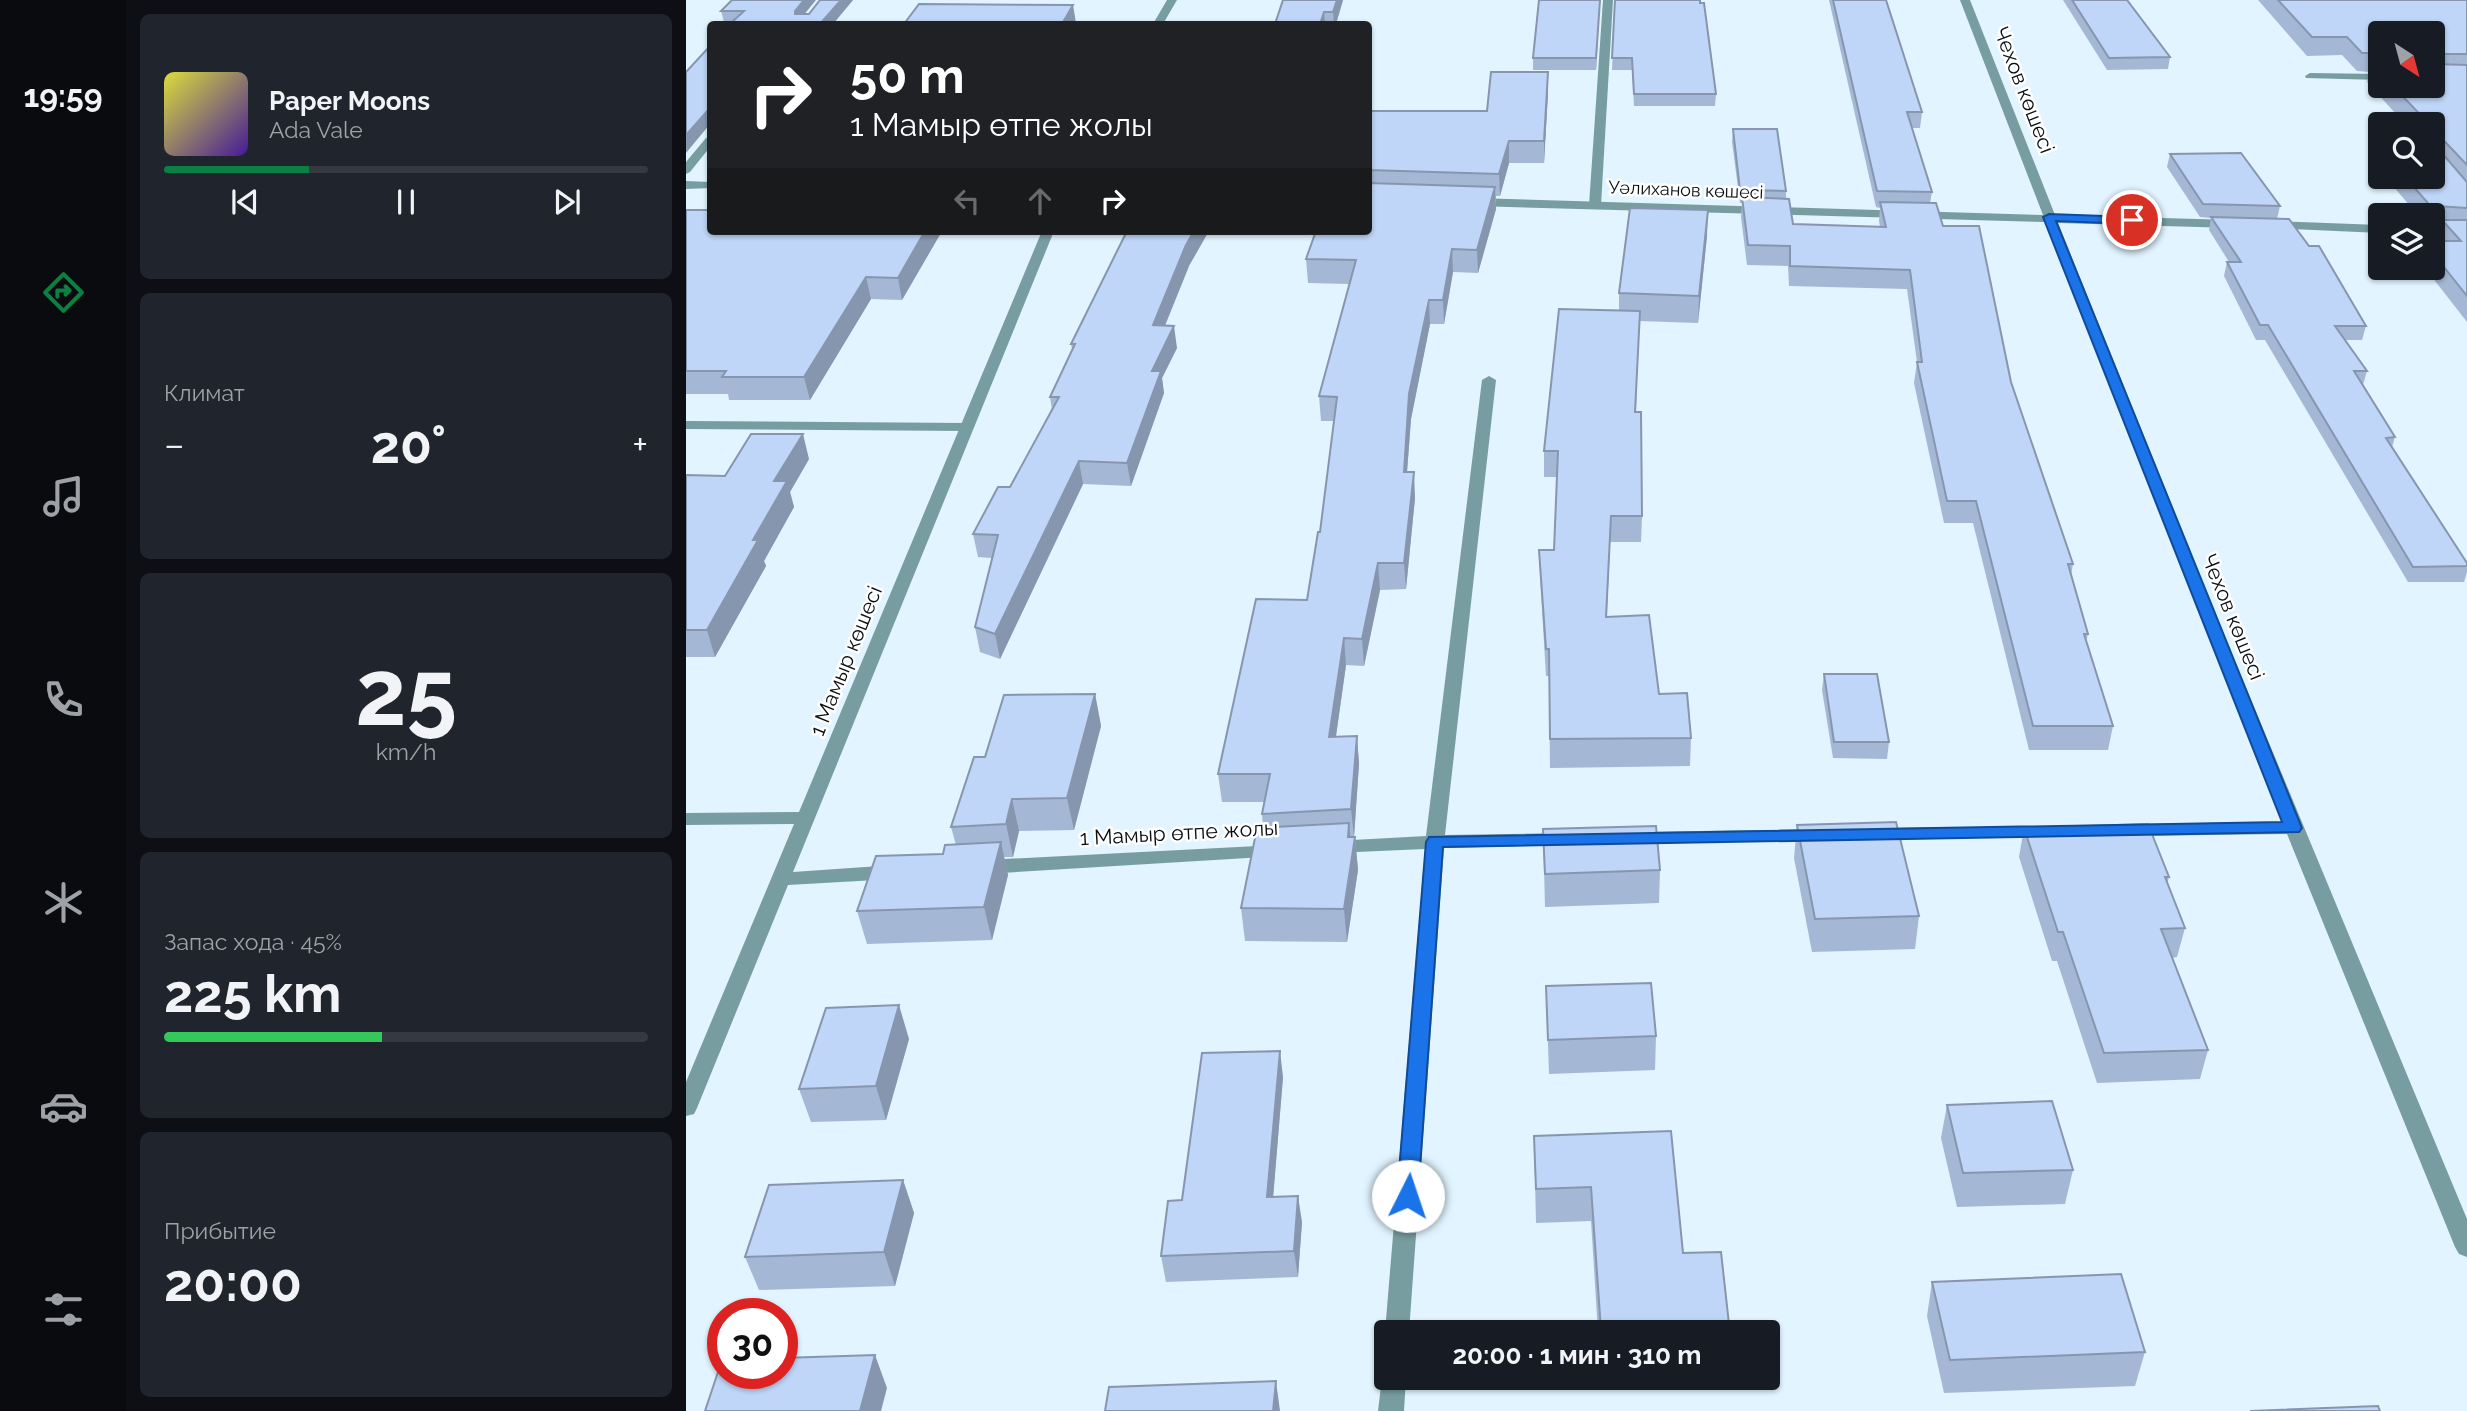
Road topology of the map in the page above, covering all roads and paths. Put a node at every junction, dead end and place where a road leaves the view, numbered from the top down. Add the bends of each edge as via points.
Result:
1 (1172, 0) edge
2 (1608, 0) edge
3 (1965, 0) edge
4 (1160, 21) edge
5 (2310, 76) dead end
6 (2368, 77) edge
7 (707, 144) edge
8 (686, 170) edge
9 (686, 184) edge
10 (707, 185) edge
11 (1462, 202) edge
12 (1595, 205) junction
13 (2049, 217) junction
14 (2242, 224) edge
15 (2256, 225) edge
16 (2368, 229) edge
17 (2445, 231) edge
18 (2467, 232) edge
19 (1046, 235) edge
20 (1489, 380) dead end
21 (686, 425) edge
22 (967, 427) junction
23 (806, 818) junction
24 (686, 819) edge
25 (2293, 828) junction
26 (2113, 830) edge
27 (2058, 831) edge
28 (1836, 835) edge
29 (1864, 835) edge
30 (1587, 839) edge
31 (1615, 839) edge
32 (1435, 842) junction
33 (962, 868) edge
34 (920, 871) edge
35 (781, 879) junction
36 (686, 1108) edge
37 (2467, 1247) edge
38 (1398, 1320) edge
39 (1393, 1390) edge
40 (1391, 1411) edge

1 - 4 street
2 - 12 street
3 - 13 street, Чехов көшесі
5 - 6 street
7 - 8 street
9 - 10 street
11 - 12 street, Уәлиханов көшесі
12 - 13 street, Уәлиханов көшесі
13 - 14 street, Уәлиханов көшесі
13 - 25 street, Чехов көшесі
15 - 16 street
17 - 18 street
19 - 22 street, 1 Мамыр көшесі
20 - 32 street
21 - 22 street
22 - 23 street, 1 Мамыр көшесі
23 - 24 street
23 - 35 street, 1 Мамыр көшесі
25 - 26 street
25 - 37 street, Чехов көшесі
27 - 29 street
28 - 31 street
30 - 32 street, 1 Мамыр өтпе жолы
32 - 33 street, 1 Мамыр өтпе жолы
32 - 38 street
34 - 35 street
35 - 36 street, 1 Мамыр көшесі
39 - 40 street

